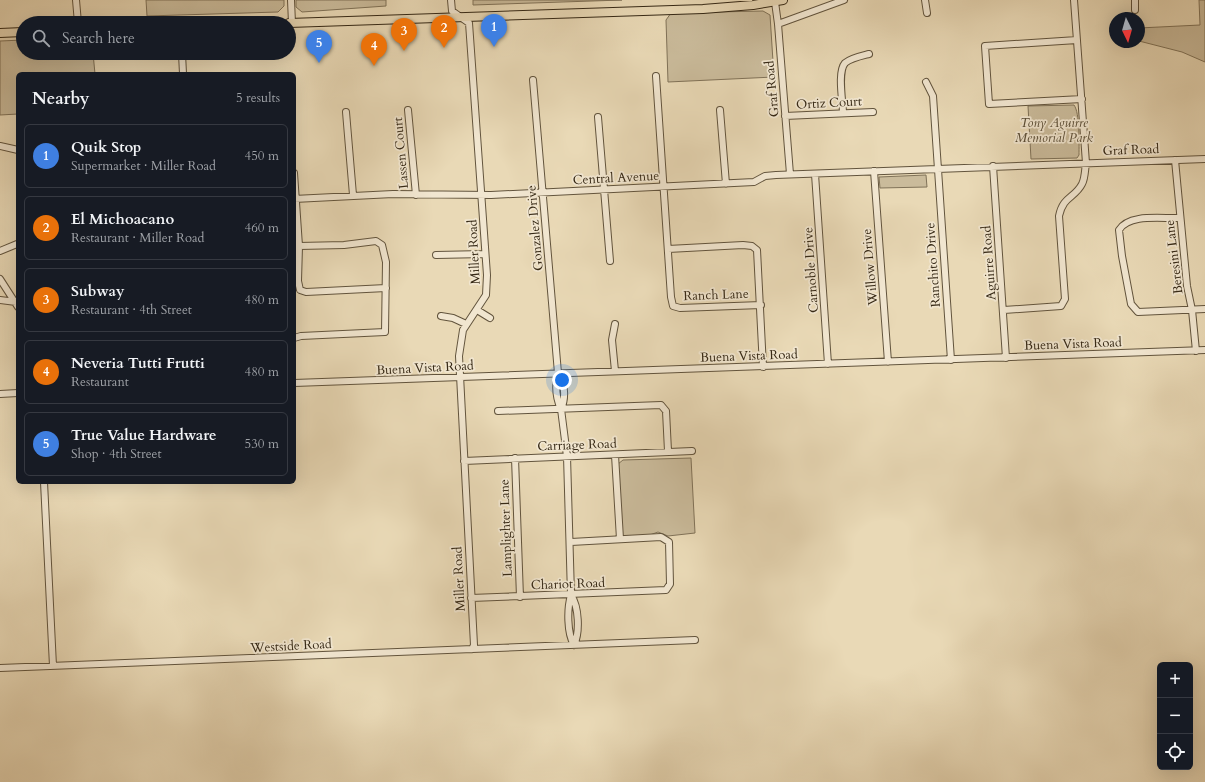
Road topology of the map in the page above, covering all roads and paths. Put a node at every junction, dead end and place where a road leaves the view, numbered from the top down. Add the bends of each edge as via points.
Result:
1 (76, 0) edge
2 (292, 0) edge
3 (451, 0) edge
4 (844, 0) edge
5 (925, 0) edge
6 (1074, 0) edge
7 (1135, 0) edge
8 (779, 1) edge
9 (1135, 10) dead end
10 (926, 13) dead end
11 (77, 16) edge
12 (291, 16) edge
13 (461, 17) junction
14 (296, 23) edge
15 (778, 24) junction
16 (0, 32) edge
17 (16, 32) edge
18 (1077, 40) junction
19 (868, 54) dead end
20 (182, 60) edge
21 (183, 72) edge
22 (656, 76) dead end
23 (534, 80) dead end
24 (926, 82) dead end
25 (1082, 99) junction
26 (408, 110) dead end
27 (720, 110) dead end
28 (346, 112) dead end
29 (873, 112) dead end
30 (843, 113) junction
31 (785, 116) junction
32 (598, 117) dead end
33 (0, 146) edge
34 (16, 150) edge
35 (1205, 159) edge
36 (1175, 160) junction
37 (1086, 162) junction
38 (993, 166) junction
39 (938, 168) junction
40 (874, 171) junction
41 (790, 174) junction
42 (815, 174) junction
43 (726, 184) junction
44 (664, 187) junction
45 (604, 189) junction
46 (543, 193) junction
47 (353, 195) junction
48 (416, 195) junction
49 (481, 195) junction
50 (296, 199) edge
51 (296, 211) edge
52 (1180, 218) junction
53 (16, 244) edge
54 (299, 246) junction
55 (668, 249) junction
56 (0, 251) edge
57 (485, 254) junction
58 (436, 256) dead end
59 (610, 261) dead end
60 (0, 279) edge
61 (386, 288) junction
62 (0, 300) edge
63 (16, 302) edge
64 (16, 303) edge
65 (760, 305) junction
66 (1205, 309) edge
67 (477, 310) junction
68 (1004, 310) junction
69 (1192, 310) junction
70 (441, 316) dead end
71 (490, 318) dead end
72 (466, 324) junction
73 (615, 324) dead end
74 (296, 337) edge
75 (1196, 350) junction
76 (1205, 350) edge
77 (1006, 358) junction
78 (952, 360) junction
79 (888, 362) junction
80 (828, 364) junction
81 (763, 367) junction
82 (615, 371) junction
83 (558, 373) junction
84 (459, 377) junction
85 (296, 383) edge
86 (16, 393) edge
87 (0, 394) edge
88 (561, 409) junction
89 (498, 411) dead end
90 (668, 451) junction
91 (692, 451) dead end
92 (615, 454) junction
93 (567, 456) junction
94 (515, 458) junction
95 (464, 461) junction
96 (44, 484) edge
97 (620, 539) junction
98 (571, 542) junction
99 (571, 595) junction
100 (520, 596) junction
101 (471, 598) junction
102 (695, 640) dead end
103 (574, 645) junction
104 (472, 649) junction
105 (53, 666) junction
106 (0, 668) edge

1 - 11 street
2 - 12 street
3 - 13 street via 452,11
4 - 15 street
5 - 10 street
6 - 18 street
7 - 9 street
8 - 13 main road via 695,9
8 - 15 street, Graf Road
13 - 14 main road
13 - 49 street, Miller Road via 469,22
15 - 31 street, Graf Road
16 - 17 main road
18 - 25 street
18 - 25 street via 985,46 989,104
19 - 30 street via 848,61 842,68
20 - 21 street
22 - 44 street
23 - 46 street, Gonzalez Drive
24 - 39 street, Ranchito Drive via 933,96
25 - 37 street
26 - 48 street, Lassen Court
27 - 43 street
28 - 47 street
29 - 30 street, Ortiz Court
30 - 31 street, Ortiz Court
31 - 41 street, Graf Road
32 - 45 street
33 - 34 street
35 - 36 street, Graf Road
36 - 37 street, Graf Road
36 - 52 street, Beresini Lane
37 - 38 street, Graf Road
37 - 68 street via 1083,184 1065,201 1059,216 1064,303 1060,306
38 - 39 street, Graf Road
38 - 68 street, Aguirre Road
39 - 40 street, Central Avenue
39 - 78 street, Ranchito Drive
40 - 42 street, Central Avenue
40 - 79 street, Willow Drive
41 - 42 street, Central Avenue
41 - 43 street, Central Avenue via 767,176 754,182
42 - 80 street, Carnoble Drive
43 - 44 street, Central Avenue
44 - 45 street, Central Avenue
44 - 55 street
45 - 46 street, Central Avenue
45 - 59 street
46 - 49 street, Central Avenue
46 - 83 street, Gonzalez Drive
47 - 48 street, Central Avenue
47 - 50 street, Central Avenue
48 - 49 street, Central Avenue
49 - 57 street, Miller Road
51 - 54 street
52 - 69 street, Beresini Lane
52 - 69 street via 1139,219 1122,224 1119,230 1122,256 1134,309 1138,312
53 - 56 street
54 - 61 street via 376,241 382,245 386,262
54 - 61 street via 300,290 306,292
55 - 65 street, Ranch Lane via 673,306 680,308
55 - 65 street via 752,246 757,250
57 - 58 street
57 - 67 street, Miller Road via 487,290
60 - 63 street
61 - 74 street via 385,332
62 - 64 street
65 - 81 street
66 - 69 street
67 - 71 street
67 - 72 street, Miller Road
68 - 77 street, Aguirre Road
69 - 75 street, Beresini Lane
70 - 72 street
72 - 84 street, Miller Road via 460,345
73 - 82 street via 612,340
75 - 76 street, Buena Vista Road
75 - 77 street, Buena Vista Road
77 - 78 street, Buena Vista Road
78 - 79 street, Buena Vista Road
79 - 80 street, Buena Vista Road
80 - 81 street, Buena Vista Road
81 - 82 street, Buena Vista Road
82 - 83 street, Buena Vista Road
83 - 84 street, Buena Vista Road
83 - 88 street, Gonzalez Drive via 556,381
84 - 85 street, Buena Vista Road
84 - 95 street, Miller Road
86 - 87 street
88 - 89 street
88 - 90 street via 661,405 666,411
88 - 93 street, Gonzalez Drive
90 - 91 street, Carriage Road
90 - 92 street, Carriage Road
92 - 93 street, Carriage Road
92 - 97 street
93 - 94 street, Carriage Road
93 - 98 street, Gonzalez Drive
94 - 95 street, Carriage Road
94 - 100 street, Lamplighter Lane
95 - 101 street, Miller Road
96 - 105 street
97 - 98 street
97 - 99 street, Chariot Road via 661,537 669,542 670,584 666,590
98 - 99 street, Gonzalez Drive
99 - 100 street, Chariot Road
99 - 103 street, Gonzalez Drive via 576,602 577,638
100 - 101 street, Chariot Road
101 - 104 street, Miller Road via 474,645
102 - 103 street, Westside Road
103 - 104 street, Westside Road
104 - 105 street, Westside Road
105 - 106 street, Westside Road

